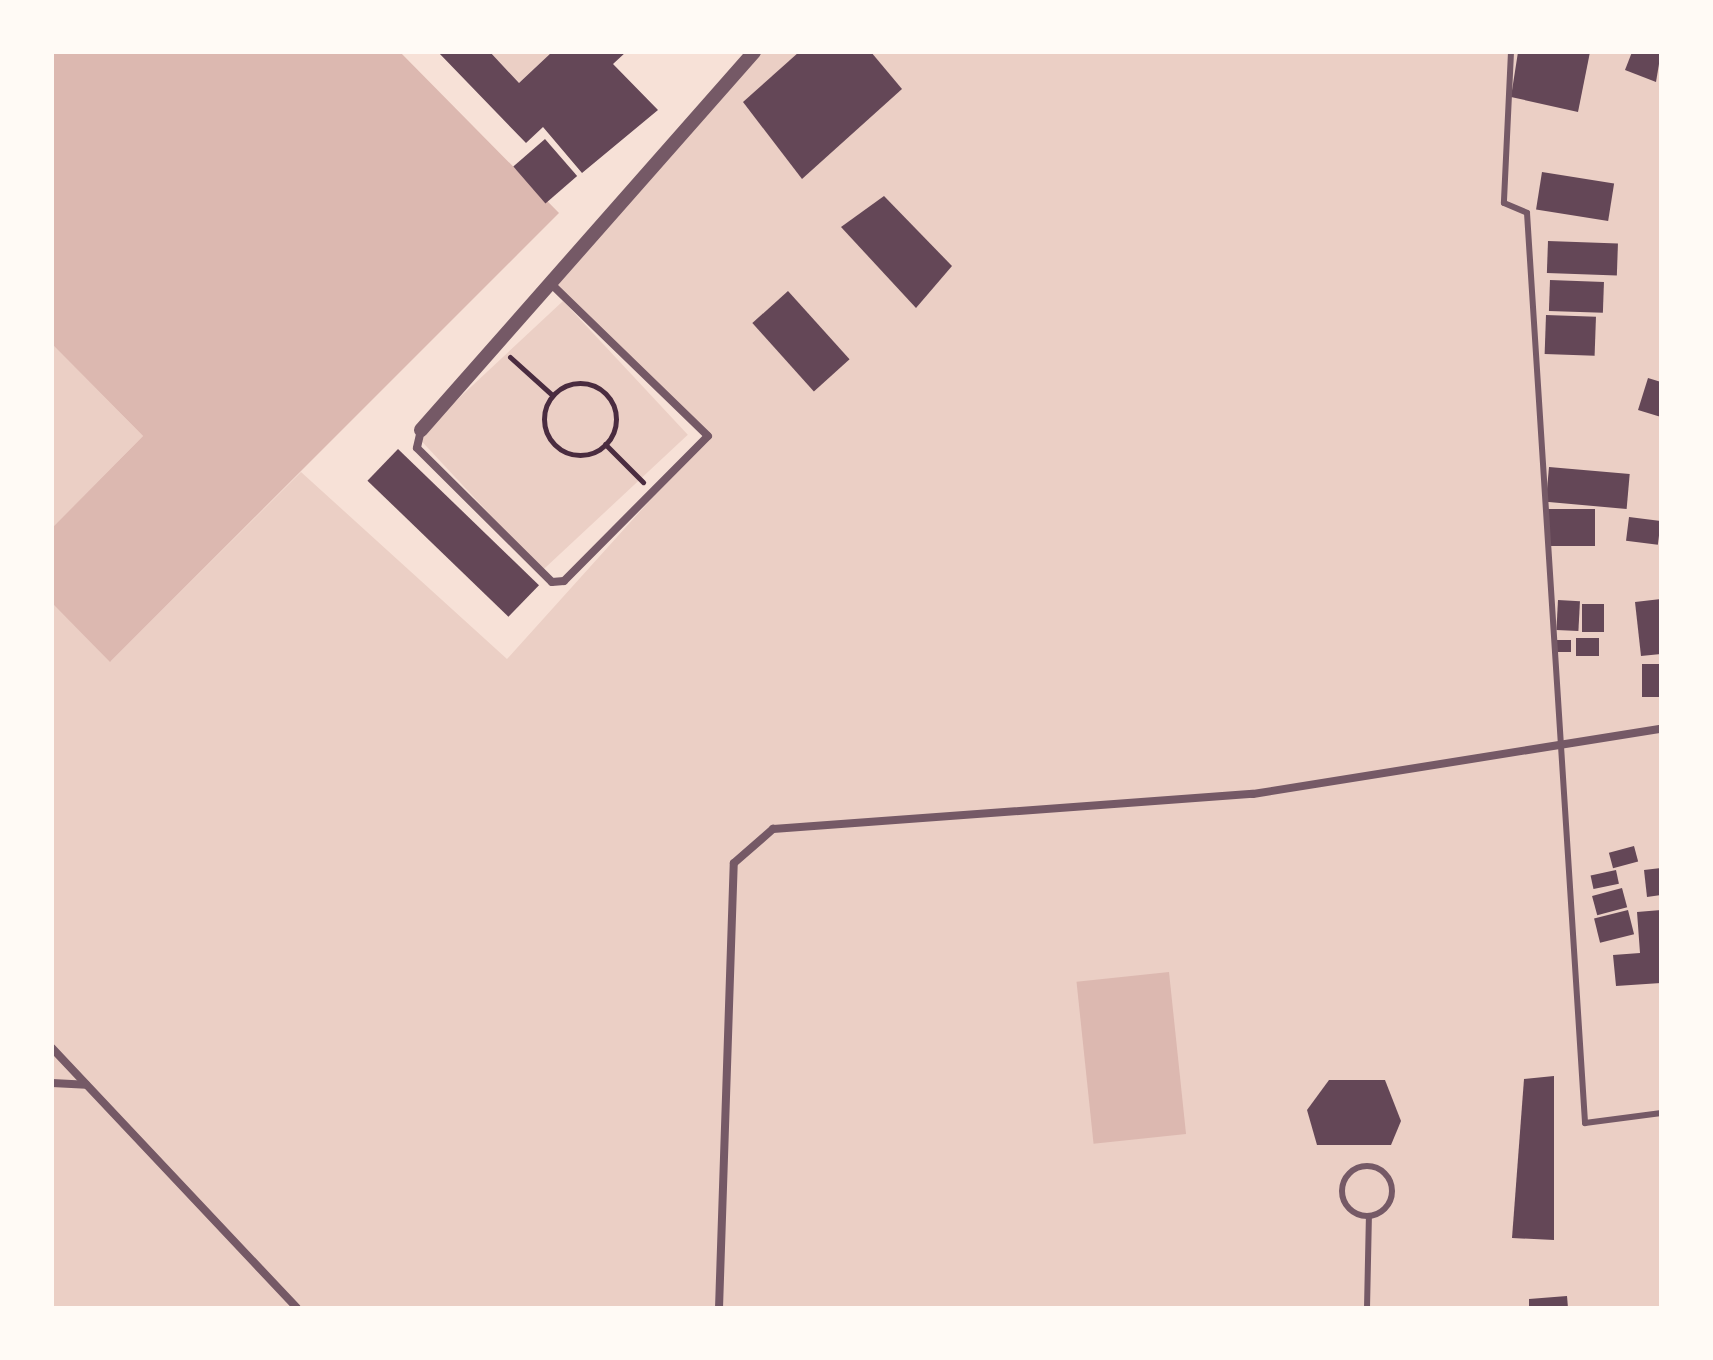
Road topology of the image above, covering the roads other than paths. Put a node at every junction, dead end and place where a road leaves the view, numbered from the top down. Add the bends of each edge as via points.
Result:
1 (754, 52) edge
2 (1511, 52) edge
3 (552, 285) junction
4 (421, 430) joint
5 (1661, 729) edge
6 (1560, 745) junction
7 (52, 1048) edge
8 (52, 1083) edge
9 (86, 1085) junction
10 (1661, 1113) edge
11 (1369, 1216) junction
12 (297, 1308) edge
13 (719, 1308) edge
14 (1367, 1308) edge

1 - 3 street
2 - 6 lane via 1504,203 1527,213
3 - 4 street
3 - 4 street via 708,436 564,581 552,582 417,448
5 - 6 street
6 - 10 lane via 1585,1123
6 - 13 street via 1253,794 773,829 734,863 732,1085
7 - 9 street
8 - 9 street
9 - 12 street
11 - 11 lane via 1347,1207 1342,1192 1352,1171 1367,1166 1383,1171 1392,1186 1384,1210
11 - 14 lane

